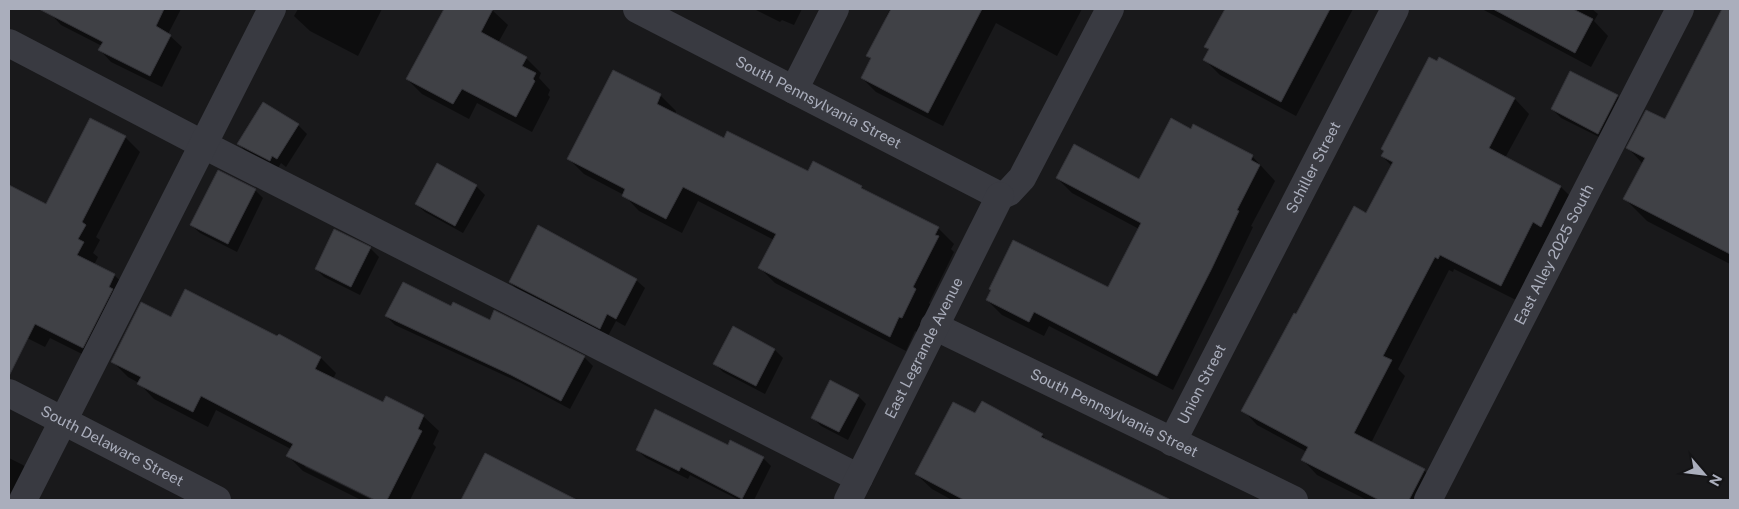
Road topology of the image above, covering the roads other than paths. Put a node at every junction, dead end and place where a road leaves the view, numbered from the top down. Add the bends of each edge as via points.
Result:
1 (272, 9) edge
2 (637, 9) edge
3 (835, 9) edge
4 (1110, 9) edge
5 (1395, 9) edge
6 (1680, 9) edge
7 (9, 43) edge
8 (794, 90) junction
9 (204, 145) junction
10 (1000, 196) junction
11 (934, 326) junction
12 (1232, 326) joint
13 (9, 393) edge
14 (64, 422) junction
15 (1172, 442) junction
16 (854, 489) edge
17 (23, 500) edge
18 (217, 500) edge
19 (1294, 500) edge
20 (1428, 500) edge

1 - 9 street
2 - 8 street, South Pennsylvania Street
3 - 8 street
4 - 10 street via 1022,178 1009,192
5 - 12 street, Schiller Street
6 - 20 street, East Alley 2025 South
7 - 9 street
8 - 10 street, South Pennsylvania Street
9 - 14 street
9 - 16 street
10 - 11 street, East Legrande Avenue
11 - 15 street, South Pennsylvania Street
11 - 16 street, East Legrande Avenue
12 - 15 street, Union Street
13 - 14 street, South Delaware Street
14 - 17 street
14 - 18 street, South Delaware Street
15 - 19 street, South Pennsylvania Street

